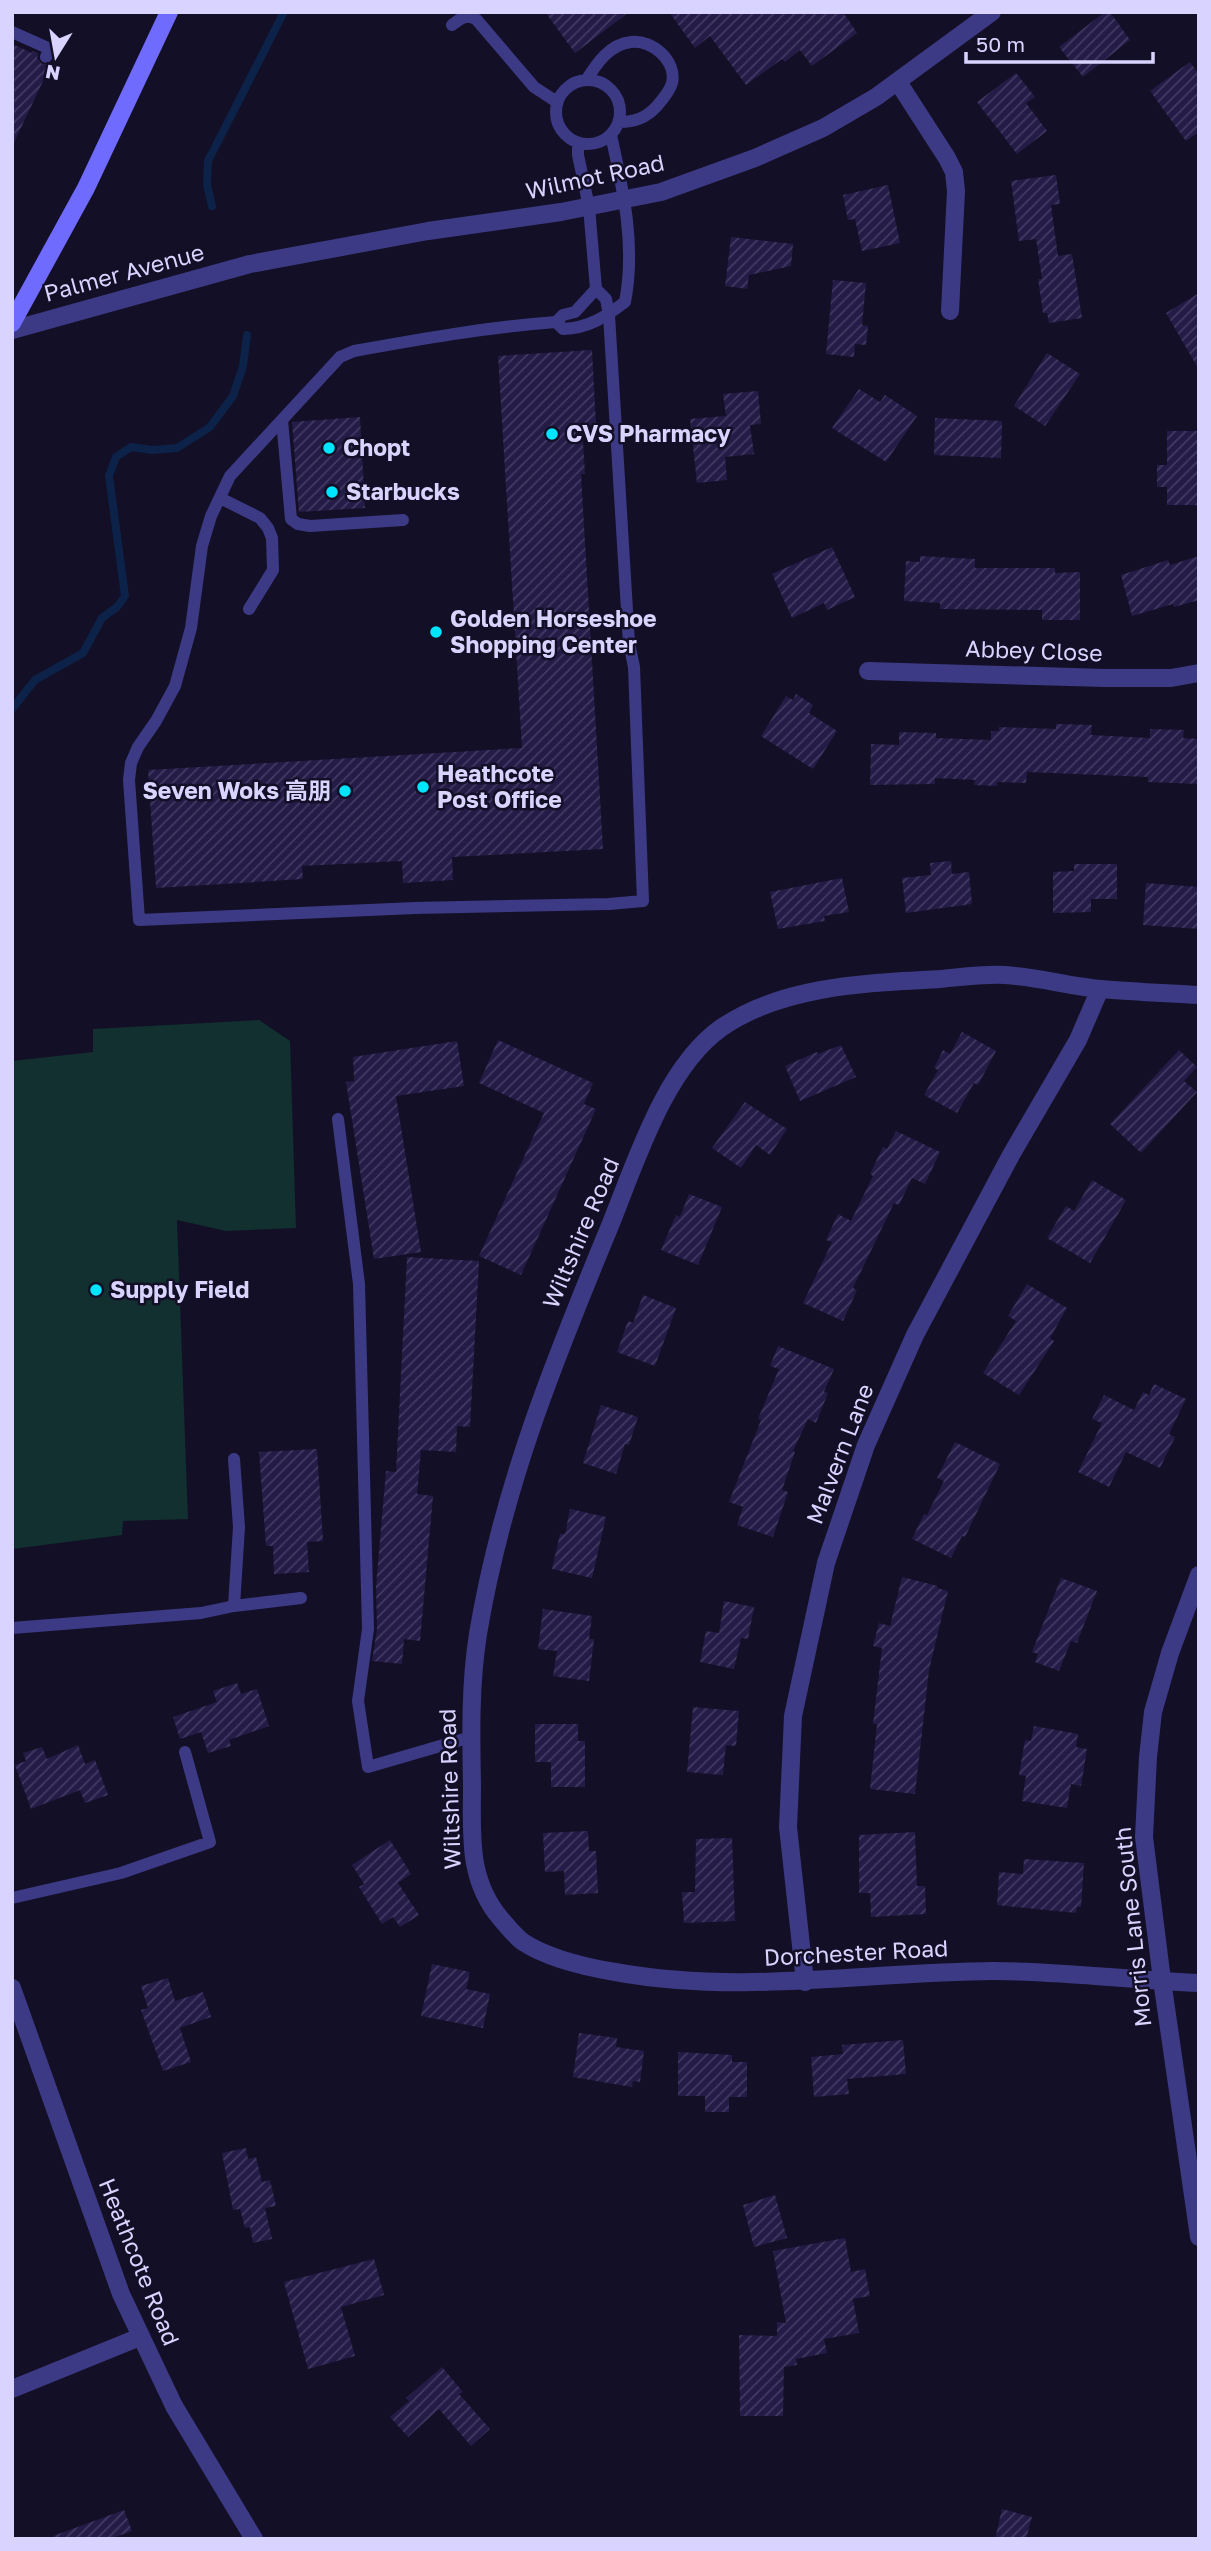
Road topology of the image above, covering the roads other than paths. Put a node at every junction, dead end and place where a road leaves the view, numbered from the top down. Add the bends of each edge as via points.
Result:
1 (169, 12) edge
2 (992, 12) edge
3 (453, 25) dead end
4 (12, 32) edge
5 (46, 57) dead end
6 (587, 79) junction
7 (898, 82) junction
8 (557, 102) junction
9 (619, 122) junction
10 (611, 135) junction
11 (578, 143) junction
12 (625, 201) junction
13 (589, 207) junction
14 (250, 264) joint
15 (596, 289) junction
16 (950, 311) dead end
17 (609, 315) junction
18 (556, 322) junction
19 (12, 323) edge
20 (12, 330) edge
21 (282, 420) junction
22 (220, 498) junction
23 (403, 520) dead end
24 (249, 609) dead end
25 (868, 671) dead end
26 (1199, 673) edge
27 (1100, 989) junction
28 (1199, 995) edge
29 (338, 1119) dead end
30 (234, 1459) dead end
31 (1199, 1575) edge
32 (301, 1598) dead end
33 (234, 1606) junction
34 (12, 1628) edge
35 (471, 1737) junction
36 (185, 1752) dead end
37 (12, 1898) edge
38 (521, 1941) joint
39 (1162, 1980) junction
40 (805, 1982) junction
41 (1199, 1983) edge
42 (12, 1988) edge
43 (1199, 2237) edge
44 (140, 2337) junction
45 (12, 2389) edge
46 (254, 2539) edge

1 - 19 main road via 86,188
2 - 7 street, Wilmot Road
3 - 8 lane via 463,17 476,19 534,87
4 - 5 lane via 50,49
6 - 8 lane via 564,90
6 - 9 lane via 614,92 620,106
6 - 9 lane via 597,62 632,41 649,45 667,59 672,84 663,99 650,114 634,122
7 - 12 street, Wilmot Road via 823,128 755,158
7 - 16 street via 954,172
8 - 11 lane via 559,127
9 - 10 lane
10 - 11 lane via 596,143
10 - 12 lane
11 - 13 lane
12 - 13 street, Wilmot Road
12 - 17 lane via 630,279 625,302
13 - 14 street, Wilmot Road
13 - 15 lane
14 - 20 street, Palmer Avenue
15 - 17 lane via 606,299
15 - 18 lane via 575,312
17 - 18 lane via 579,328 564,329
17 - 22 lane via 634,667 643,901 139,920 131,763 175,685 191,628 202,546
18 - 21 lane via 354,351 331,365
21 - 22 lane via 230,476
21 - 23 lane via 291,519 310,526
22 - 24 lane via 260,518 272,538 273,570
25 - 26 street, Abbey Close via 1105,678 1171,678
27 - 28 street, Wiltshire Road
27 - 35 street, Wiltshire Road via 1003,975 883,982 815,992 754,1008 695,1050 658,1111 523,1447 500,1526 478,1636
27 - 40 street, Malvern Lane via 1078,1040 915,1335 866,1445 826,1563 793,1716 788,1827
29 - 35 lane via 359,1284 368,1629 358,1701 368,1767
30 - 33 lane via 239,1527
31 - 39 street, Morris Lane South via 1166,1665 1153,1712 1148,1757 1144,1837
32 - 33 lane
33 - 34 lane via 201,1613
35 - 38 street, Wiltshire Road via 476,1872 486,1900
36 - 37 lane via 210,1842 121,1873
38 - 40 street, Dorchester Road via 588,1967 647,1978
39 - 40 street, Dorchester Road via 1000,1971
39 - 41 street, Dorchester Road
39 - 43 street, Morris Lane South
42 - 44 street, Heathcote Road
44 - 45 street
44 - 46 street, Heathcote Road via 174,2406

